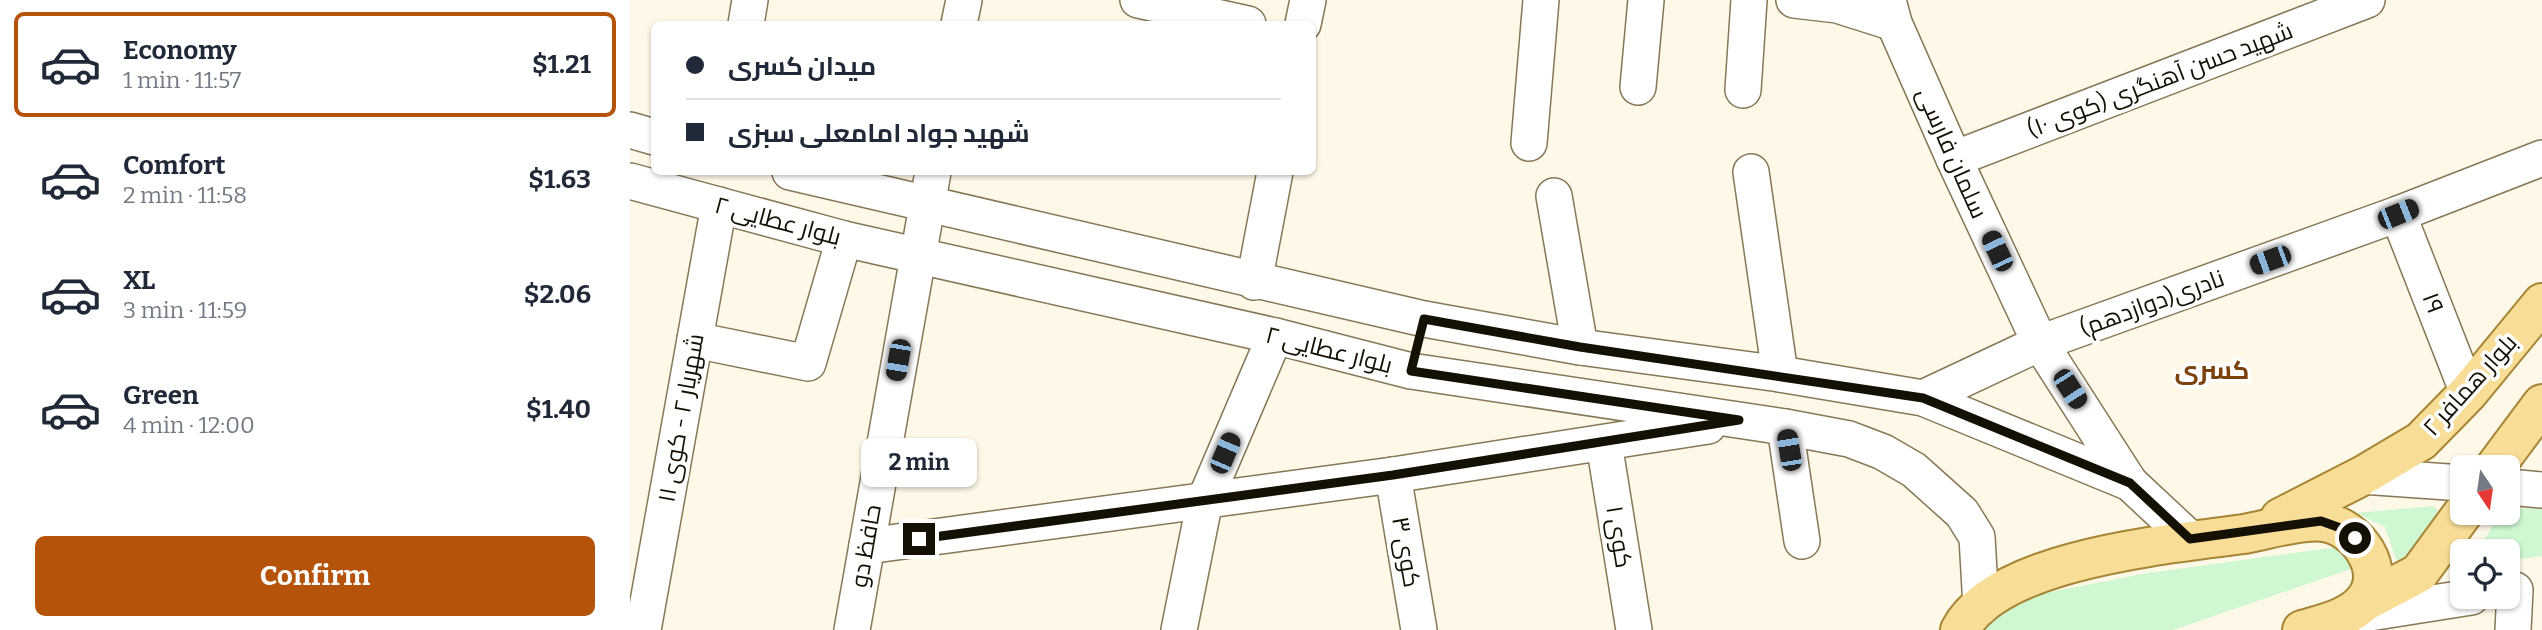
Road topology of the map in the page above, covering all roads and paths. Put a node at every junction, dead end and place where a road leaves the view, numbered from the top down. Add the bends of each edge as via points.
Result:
1 (750, 0) edge
2 (964, 0) edge
3 (1138, 0) edge
4 (1308, 0) edge
5 (1541, 0) edge
6 (1646, 0) edge
7 (1749, 0) edge
8 (1794, 0) edge
9 (2367, 0) edge
10 (1184, 11) edge
11 (1891, 11) edge
12 (746, 21) edge
13 (960, 21) edge
14 (1233, 21) edge
15 (1304, 21) edge
16 (1638, 87) dead end
17 (1743, 90) dead end
18 (630, 130) edge
19 (651, 136) edge
20 (1529, 143) dead end
21 (2542, 158) edge
22 (1954, 159) junction
23 (1751, 172) dead end
24 (804, 175) edge
25 (1274, 175) edge
26 (630, 181) edge
27 (925, 181) edge
28 (844, 184) junction
29 (1554, 196) dead end
30 (719, 205) junction
31 (2398, 214) junction
32 (829, 234) junction
33 (916, 254) junction
34 (1254, 282) junction
35 (2542, 303) edge
36 (1424, 319) junction
37 (1275, 336) junction
38 (695, 341) junction
39 (2040, 343) junction
40 (1580, 347) junction
41 (1411, 371) junction
42 (1780, 374) junction
43 (2468, 393) junction
44 (1923, 398) junction
45 (2542, 404) edge
46 (1739, 420) junction
47 (1785, 427) junction
48 (1604, 443) junction
49 (2504, 455) edge
50 (1393, 475) junction
51 (2362, 476) junction
52 (2450, 482) edge
53 (2130, 483) junction
54 (2520, 488) edge
55 (2542, 490) edge
56 (1205, 500) junction
57 (2454, 525) edge
58 (2242, 534) junction
59 (2190, 539) junction
60 (1802, 541) dead end
61 (867, 546) junction
62 (2522, 589) edge
63 (2450, 599) edge
64 (2352, 610) junction
65 (1971, 618) edge
66 (643, 630) edge
67 (852, 630) edge
68 (1179, 630) edge
69 (1419, 630) edge
70 (1634, 630) edge
71 (2302, 630) edge
72 (2513, 630) edge

1 - 12 street
2 - 13 street
3 - 10 street
4 - 15 street
5 - 20 street
6 - 16 street
7 - 17 street
8 - 11 street
9 - 22 street, شهید حسن آهنگری (کوی ۱۰)
10 - 14 street
11 - 22 street, سلمان فارسی
18 - 19 street
21 - 31 street, نادری(دوازدهم)
22 - 39 street, سلمان فارسی
23 - 42 street
24 - 28 street, بلوار عطایی ۲
25 - 34 street
26 - 30 street, بلوار عطایی ۲
27 - 28 street via 912,175
27 - 33 street, حافظ دو
27 - 34 street, بلوار عطایی ۲
28 - 32 street via 848,213
29 - 40 street
30 - 32 street, بلوار عطایی ۲
30 - 38 street, شهریار ۲ - کوی ۱۱
31 - 39 street, نادری(دوازدهم)
31 - 43 street, ۱۹
32 - 33 street, بلوار عطایی ۲
32 - 38 street via 808,363
33 - 37 street, بلوار عطایی ۲
33 - 61 street, حافظ دو
34 - 36 street, بلوار عطایی ۲
35 - 43 main road, بلوار همافر ۲
36 - 40 street, بلوار عطایی ۲
36 - 41 street
37 - 41 street, بلوار عطایی ۲
37 - 56 street
38 - 66 street, شهریار ۲ - کوی ۱۱
39 - 44 street, نادری(دوازدهم)
39 - 53 street, سلمان فارسی
40 - 42 street, بلوار عطایی ۲
41 - 46 street, بلوار عطایی ۲
42 - 44 street, بلوار عطایی ۲
43 - 51 main road, بلوار همافر ۲ via 2421,441
44 - 53 street, بلوار عطایی ۲
45 - 49 main road
46 - 47 street, بلوار عطایی ۲
46 - 48 street
47 - 60 street
47 - 65 street, بلوار عطایی ۲ via 1849,439 1883,452 1914,470 1962,513 1976,537
48 - 50 street
48 - 70 street, کوی ۱
50 - 56 street
50 - 69 street, کوی ۳
51 - 52 street
51 - 58 main road, بلوار همافر ۲ via 2298,511
53 - 59 street, بلوار عطایی ۲
54 - 55 street
56 - 61 street
56 - 68 street
57 - 64 main road via 2419,573
58 - 59 main road
58 - 64 main road via 2321,521 2346,530 2363,547 2372,572
59 - 65 main road via 2048,569 2005,589
61 - 67 street, حافظ دو
62 - 72 street
63 - 64 street
64 - 71 main road

